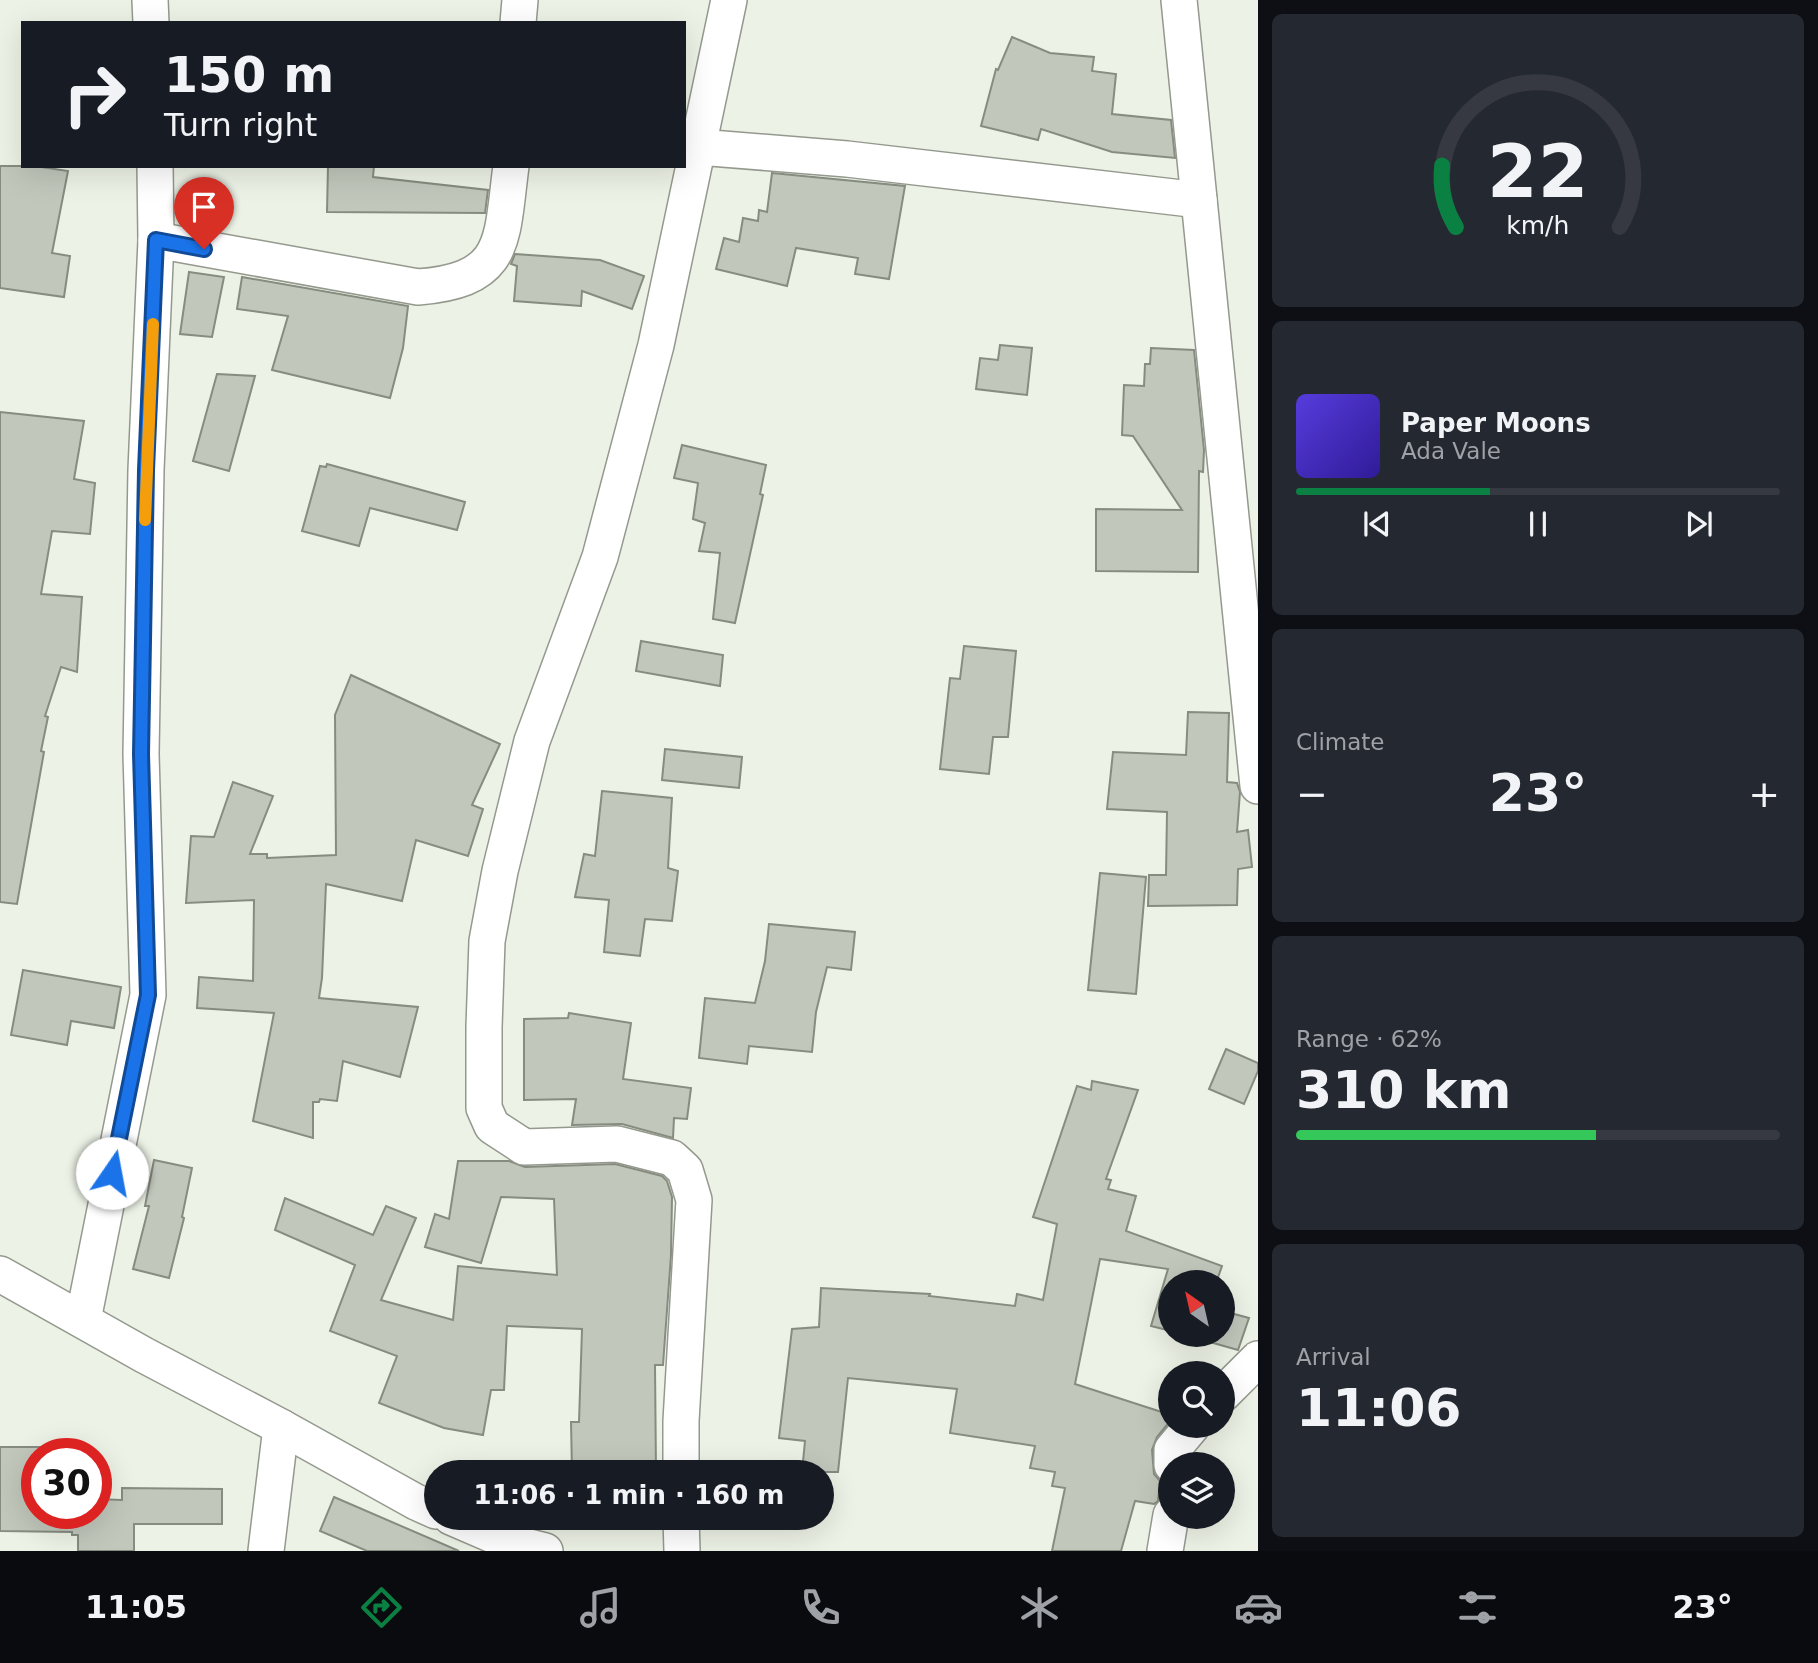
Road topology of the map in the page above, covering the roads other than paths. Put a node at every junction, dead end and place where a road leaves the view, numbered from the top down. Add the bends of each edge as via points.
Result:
1 (150, 0) edge
2 (520, 0) edge
3 (729, 0) edge
4 (1179, 0) edge
5 (151, 21) edge
6 (518, 21) edge
7 (698, 147) junction
8 (155, 168) edge
9 (511, 168) edge
10 (1199, 200) junction
11 (156, 240) junction
12 (1258, 786) edge
13 (0, 1274) edge
14 (83, 1320) junction
15 (1258, 1359) edge
16 (1235, 1382) edge
17 (281, 1427) junction
18 (1182, 1438) edge
19 (1172, 1452) edge
20 (681, 1460) edge
21 (424, 1506) edge
22 (1169, 1529) edge
23 (481, 1530) edge
24 (681, 1530) edge
25 (266, 1551) edge
26 (545, 1551) edge
27 (682, 1551) edge
28 (1165, 1551) edge

1 - 5 street
2 - 6 street
3 - 7 street
4 - 10 street
7 - 10 street via 847,159
7 - 20 street via 656,345 600,557 532,741 503,858 487,940 484,1027 484,1108 492,1126 524,1147 617,1144 672,1158 685,1170 694,1200
8 - 11 street
9 - 11 street via 502,233 494,256 481,271 459,281 418,287
10 - 12 street
11 - 14 street via 141,754 148,995
13 - 14 street
14 - 17 street
15 - 16 street
17 - 21 street
17 - 25 street
18 - 19 street
22 - 28 street
23 - 26 street
24 - 27 street

